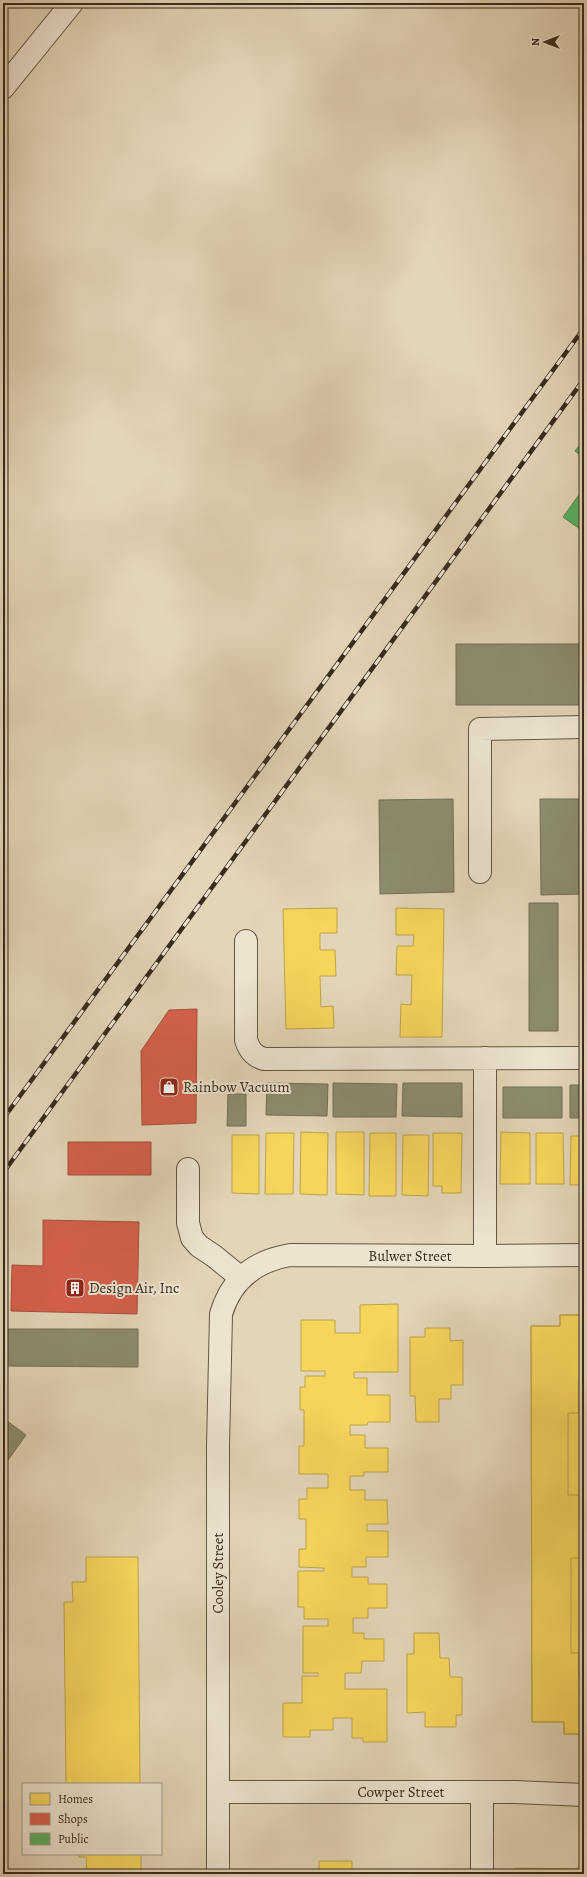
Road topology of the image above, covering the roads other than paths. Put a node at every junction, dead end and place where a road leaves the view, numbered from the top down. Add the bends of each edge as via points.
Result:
1 (72, 3) edge
2 (3, 88) edge
3 (584, 727) edge
4 (480, 872) dead end
5 (246, 941) dead end
6 (485, 1058) junction
7 (584, 1058) edge
8 (188, 1169) dead end
9 (584, 1255) edge
10 (485, 1256) junction
11 (241, 1278) junction
12 (219, 1792) junction
13 (482, 1792) junction
14 (584, 1795) edge
15 (218, 1874) edge
16 (482, 1874) edge

1 - 2 street
3 - 4 street via 480,729
5 - 6 street via 246,1040 248,1048 258,1057
6 - 7 street
6 - 10 street
8 - 11 street via 188,1223 192,1238
9 - 10 street, Bulwer Street
10 - 11 street, Bulwer Street via 290,1255 276,1257
11 - 12 street, Cooley Street via 228,1294 221,1314 218,1446
12 - 13 street, Cowper Street
12 - 15 street, Cooley Street
13 - 14 street, Cowper Street
13 - 16 street

